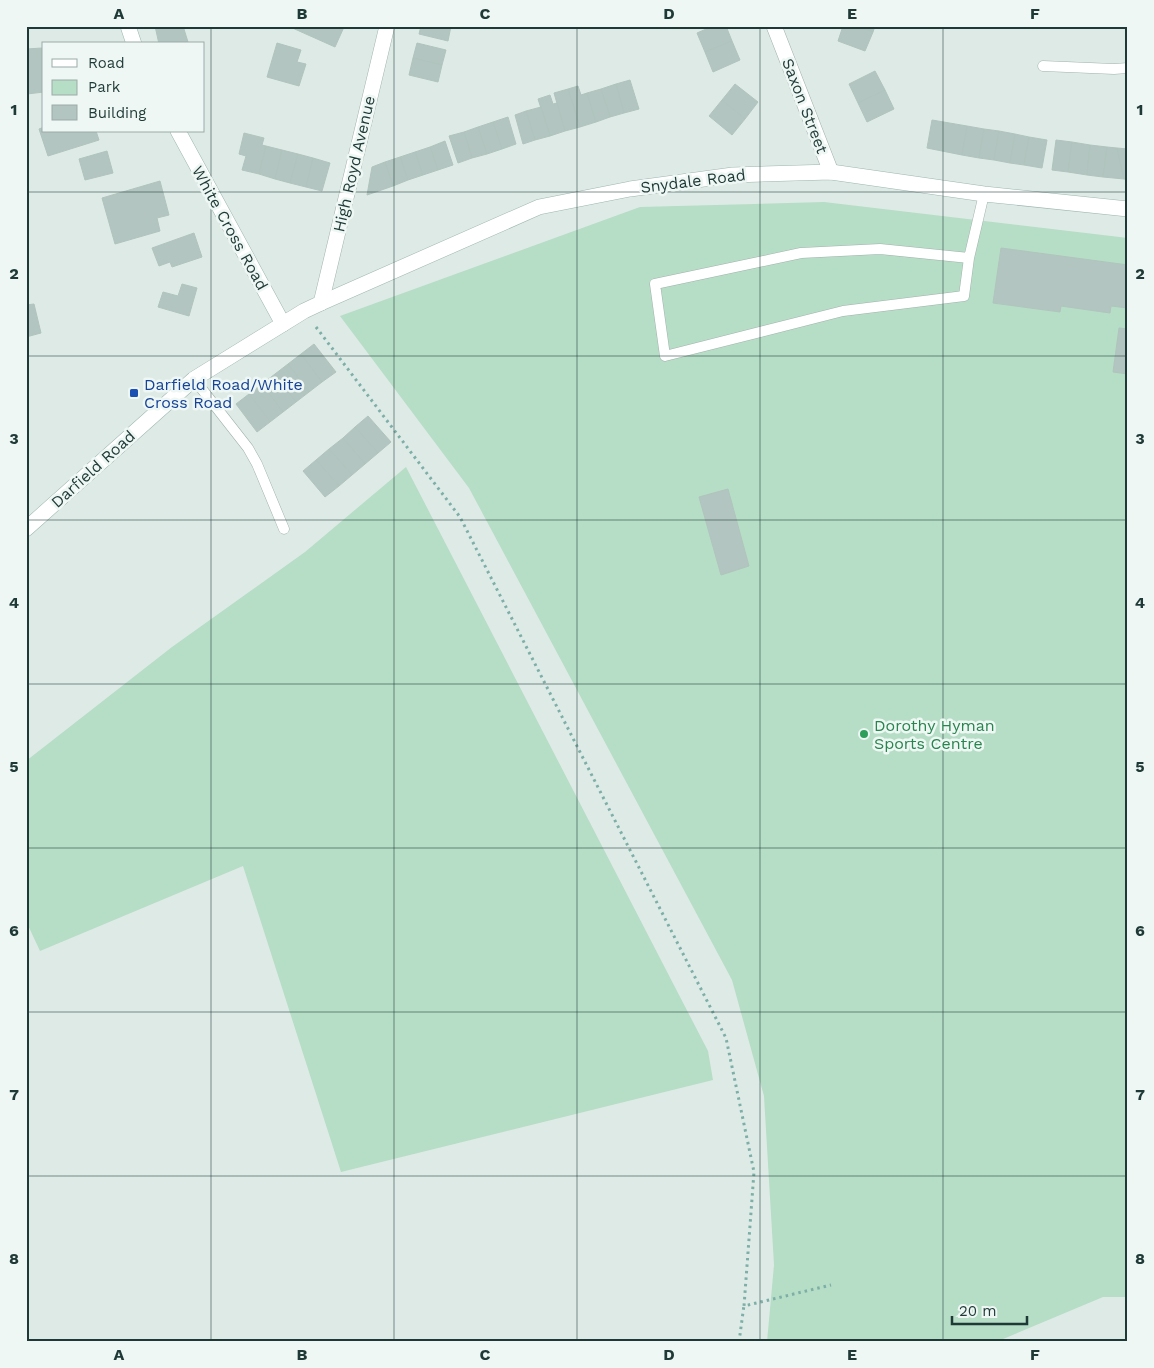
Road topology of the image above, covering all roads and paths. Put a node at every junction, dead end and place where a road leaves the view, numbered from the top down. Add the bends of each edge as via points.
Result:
1 (128, 26) edge
2 (387, 26) edge
3 (774, 26) edge
4 (787, 26) edge
5 (780, 41) junction
6 (133, 42) edge
7 (1043, 66) dead end
8 (1128, 68) edge
9 (179, 132) edge
10 (831, 172) junction
11 (984, 194) junction
12 (1128, 209) edge
13 (969, 258) junction
14 (321, 303) junction
15 (304, 311) junction
16 (283, 324) junction
17 (194, 379) junction
18 (26, 529) edge
19 (284, 529) dead end
20 (831, 1285) dead end
21 (745, 1300) junction
22 (739, 1342) edge

1 - 6 street
2 - 14 street, High Royd Avenue
3 - 5 street, Saxon Street
4 - 5 street, Saxon Street
5 - 10 street, Saxon Street
7 - 8 lane
9 - 16 street, White Cross Road
10 - 11 street, Snydale Road
10 - 14 street, Snydale Road via 733,175 630,189 539,207
11 - 12 street, Snydale Road
11 - 13 lane
13 - 13 lane via 880,249 802,253 655,284 665,356 842,311 964,296
14 - 15 street, Snydale Road
15 - 16 street, Snydale Road
15 - 21 path via 460,517 726,1038 754,1172
16 - 17 street, Darfield Road
17 - 18 street, Darfield Road
17 - 19 lane via 248,448
20 - 21 path via 744,1306
21 - 22 path

